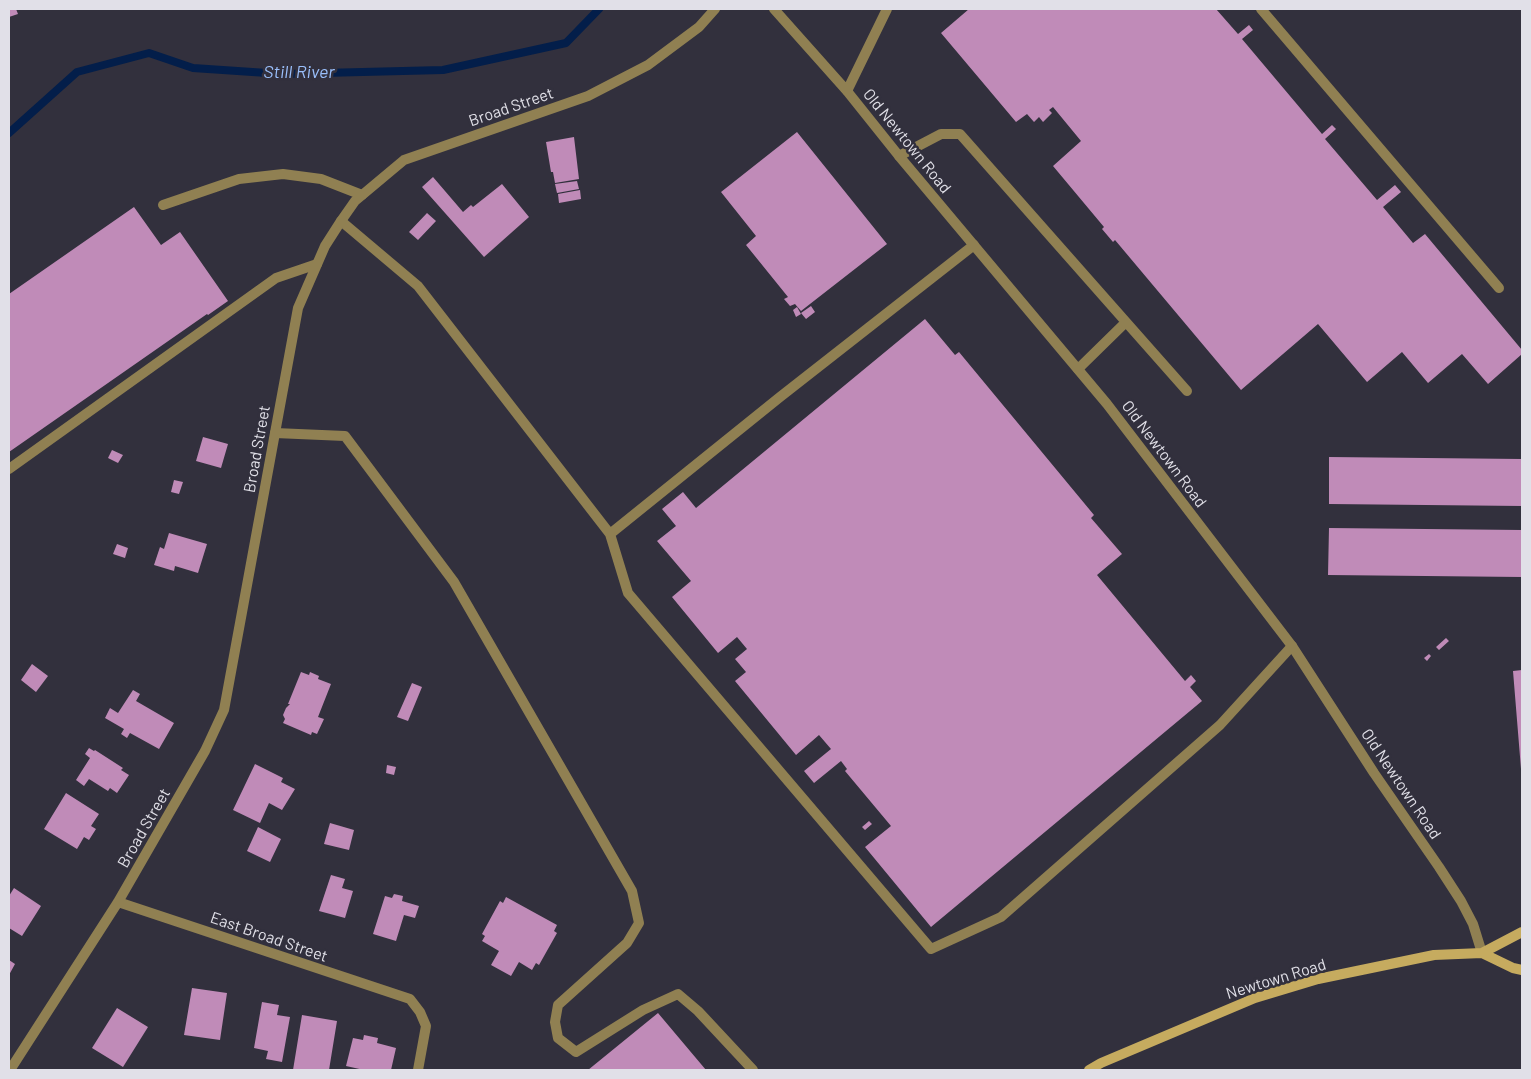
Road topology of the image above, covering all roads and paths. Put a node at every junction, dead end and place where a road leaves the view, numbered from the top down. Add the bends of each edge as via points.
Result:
1 (715, 9) edge
2 (774, 9) edge
3 (887, 9) edge
4 (1261, 9) edge
5 (846, 91) junction
6 (899, 156) junction
7 (362, 195) junction
8 (163, 205) dead end
9 (342, 221) junction
10 (974, 245) junction
11 (317, 264) junction
12 (1499, 288) dead end
13 (1126, 322) junction
14 (1078, 369) junction
15 (1187, 391) dead end
16 (275, 433) junction
17 (9, 469) edge
18 (610, 534) junction
19 (1292, 646) junction
20 (118, 902) junction
21 (1522, 932) edge
22 (1482, 953) junction
23 (1522, 970) edge
24 (10, 1070) edge
25 (418, 1070) edge
26 (753, 1070) edge
27 (1089, 1070) edge

1 - 7 street, Broad Street via 699,27 640,69 588,96 404,160
2 - 5 street, Old Newtown Road
3 - 5 street
4 - 12 street
5 - 6 street, Old Newtown Road
6 - 10 street, Old Newtown Road
6 - 13 street via 941,134 960,134
7 - 8 street via 320,179 283,174 239,179
7 - 9 street, Broad Street
9 - 11 street, Broad Street
9 - 18 street via 418,286
10 - 14 street, Old Newtown Road
10 - 18 street
11 - 16 street, Broad Street via 298,308
11 - 17 street via 276,278
13 - 14 street
13 - 15 street
14 - 19 street, Old Newtown Road
16 - 20 street, Broad Street via 224,710 205,752
16 - 26 street via 345,436 454,582 632,891 639,923 627,943 558,1006 555,1022 558,1038 576,1052 643,1010 678,994
18 - 19 street via 628,593 931,949 1001,917 1220,725
19 - 22 street, Old Newtown Road via 1461,901 1473,924
20 - 24 street, Broad Street
20 - 25 street, East Broad Street via 410,999 426,1026
21 - 22 main road, Newtown Road
22 - 23 main road, Newtown Road
22 - 27 main road, Newtown Road via 1434,956 1318,979 1255,998

